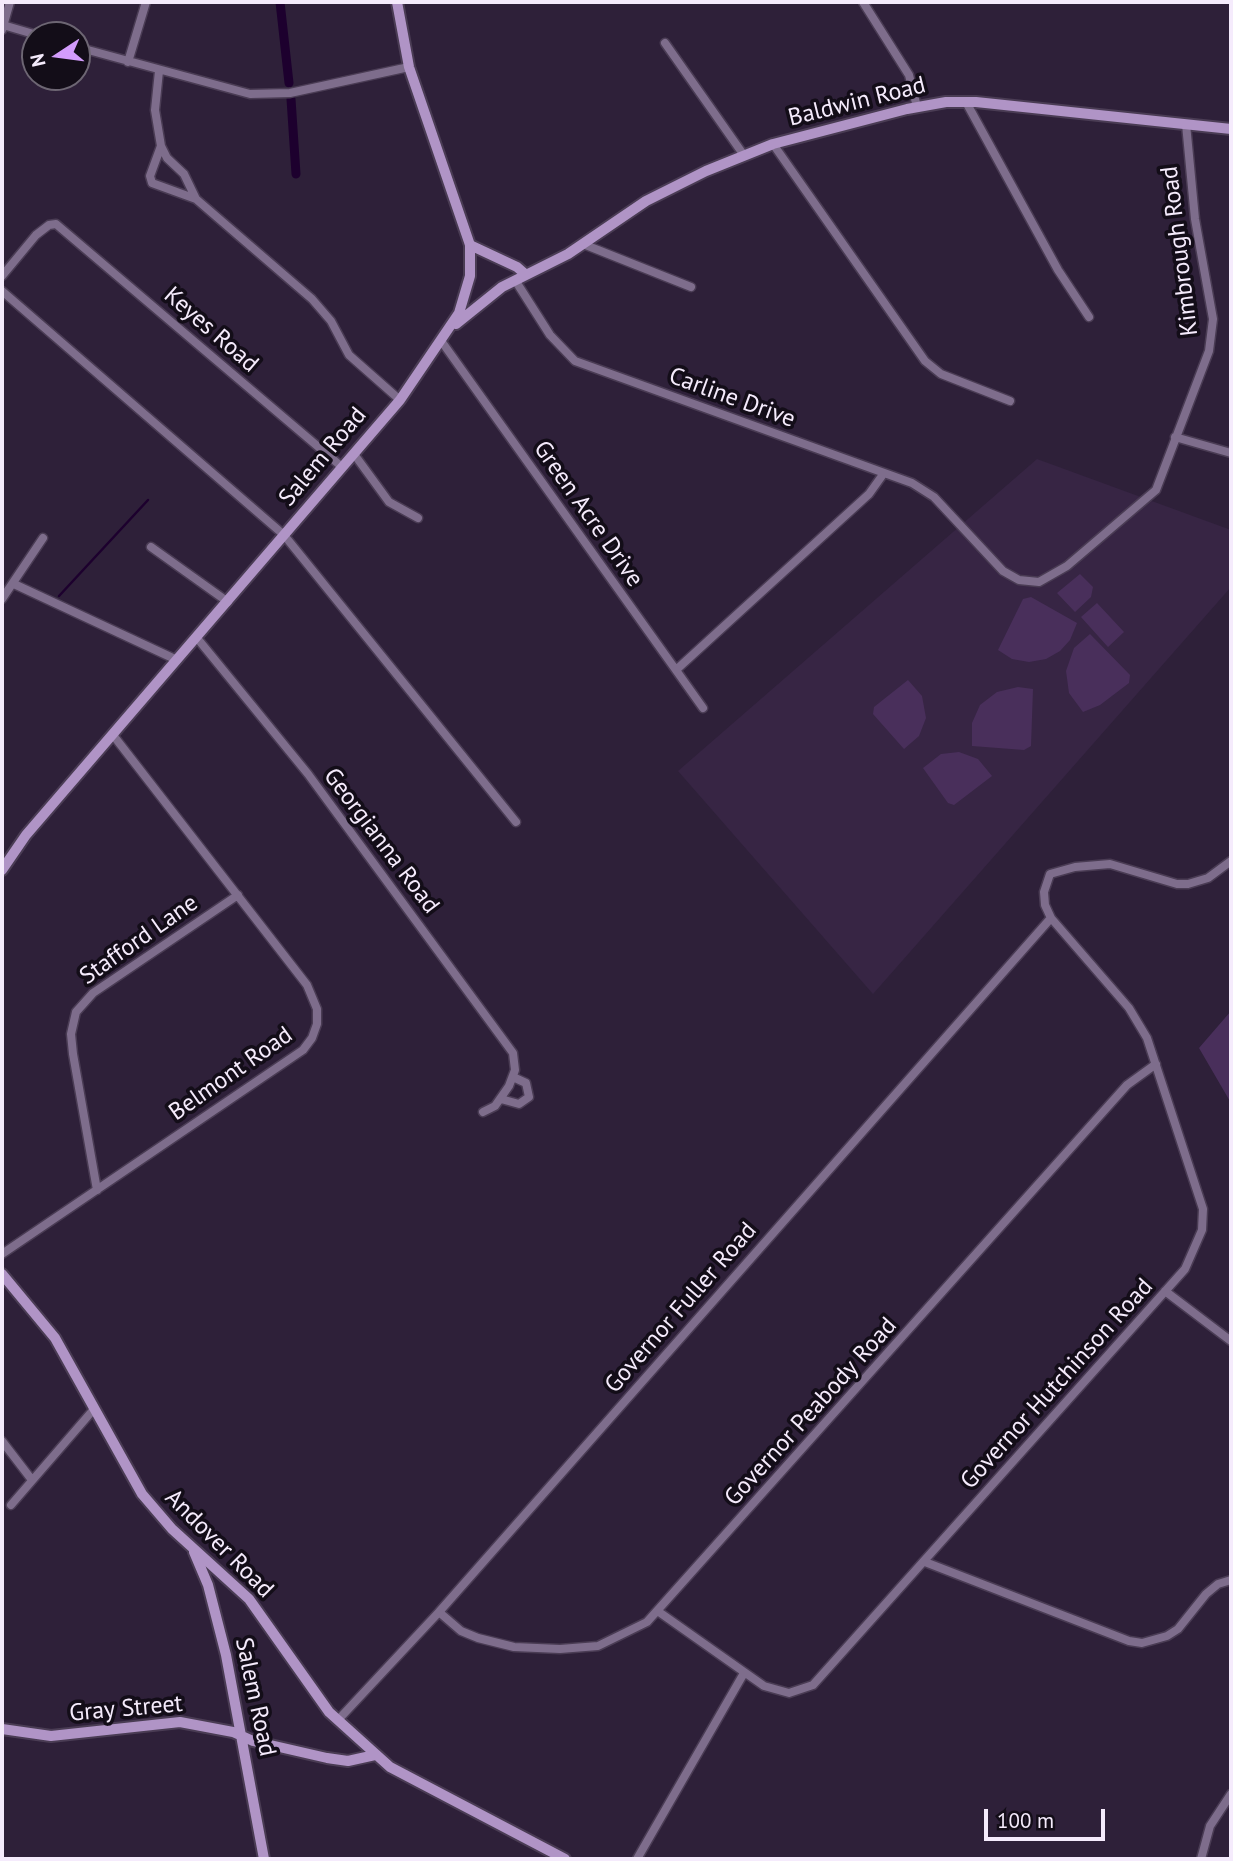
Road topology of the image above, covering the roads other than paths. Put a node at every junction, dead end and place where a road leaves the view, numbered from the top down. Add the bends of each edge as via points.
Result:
1 (10, 2) edge
2 (146, 2) edge
3 (397, 2) edge
4 (863, 2) edge
5 (2, 27) edge
6 (21, 31) edge
7 (665, 43) dead end
8 (91, 51) edge
9 (128, 62) junction
10 (409, 66) junction
11 (159, 71) junction
12 (966, 102) junction
13 (917, 107) junction
14 (1186, 124) junction
15 (1231, 129) edge
16 (773, 144) junction
17 (161, 146) junction
18 (743, 154) junction
19 (196, 199) junction
20 (583, 244) junction
21 (470, 245) junction
22 (2, 276) edge
23 (520, 277) junction
24 (691, 287) dead end
25 (2, 291) edge
26 (1088, 317) dead end
27 (443, 339) junction
28 (400, 400) junction
29 (1010, 401) dead end
30 (1175, 437) junction
31 (1231, 453) edge
32 (354, 454) junction
33 (342, 467) junction
34 (884, 473) junction
35 (418, 518) dead end
36 (959, 526) joint
37 (284, 535) junction
38 (43, 538) dead end
39 (151, 547) dead end
40 (14, 584) junction
41 (2, 599) edge
42 (228, 602) junction
43 (197, 638) junction
44 (177, 660) junction
45 (676, 670) junction
46 (703, 708) dead end
47 (113, 735) junction
48 (516, 822) dead end
49 (1231, 861) edge
50 (2, 870) edge
51 (238, 895) junction
52 (1051, 918) junction
53 (1156, 1064) junction
54 (513, 1077) junction
55 (501, 1099) junction
56 (483, 1112) dead end
57 (97, 1190) junction
58 (2, 1254) edge
59 (2, 1274) edge
60 (1165, 1291) junction
61 (1231, 1341) edge
62 (94, 1409) junction
63 (2, 1441) edge
64 (32, 1480) junction
65 (11, 1506) dead end
66 (192, 1548) junction
67 (925, 1562) junction
68 (220, 1570) junction
69 (1231, 1580) edge
70 (208, 1585) junction
71 (439, 1612) junction
72 (659, 1612) junction
73 (744, 1673) junction
74 (338, 1720) junction
75 (2, 1729) edge
76 (244, 1737) junction
77 (375, 1755) junction
78 (1231, 1794) edge
79 (264, 1859) edge
80 (565, 1859) edge
81 (637, 1859) edge
82 (1201, 1859) edge

1 - 5 street
2 - 9 street
3 - 10 main road, Salem Road
4 - 13 street via 909,75
5 - 6 street
7 - 18 street
8 - 9 street
9 - 11 street
10 - 11 street via 275,95 225,90
10 - 21 main road, Salem Road
11 - 17 street via 155,110
12 - 13 main road, Baldwin Road
12 - 14 main road, Baldwin Road
12 - 26 street
13 - 16 main road, Baldwin Road
14 - 15 main road, Baldwin Road
14 - 30 street, Kimbrough Road via 1213,331
16 - 18 main road, Baldwin Road
16 - 29 street via 925,361 941,374
17 - 19 street via 184,174
17 - 19 street via 150,176 152,183
18 - 20 main road, Baldwin Road via 646,201
19 - 28 street via 312,299 331,321 349,355
20 - 23 main road, Baldwin Road
20 - 24 street
21 - 23 main road via 517,267
21 - 27 main road, Salem Road via 466,293
22 - 33 street, Keyes Road via 28,243 52,224 60,226
23 - 27 main road, Baldwin Road via 483,300
23 - 34 street, Carline Drive via 557,345 580,364
25 - 37 street
27 - 28 main road, Salem Road
27 - 45 street, Green Acre Drive
28 - 32 main road, Salem Road
30 - 31 street
30 - 36 street, Kimbrough Road via 1154,491 1047,579 1027,582 1008,575
32 - 33 main road, Salem Road
32 - 35 street via 389,502
33 - 37 main road, Salem Road
34 - 36 street, Carline Drive via 928,492
34 - 45 street via 869,494
37 - 42 main road, Salem Road
37 - 48 street
38 - 40 street
39 - 42 street
40 - 41 street
40 - 44 street
42 - 43 main road, Salem Road
43 - 44 main road, Salem Road
43 - 54 street, Georgianna Road via 308,774 502,1037 513,1053
44 - 47 main road, Salem Road
45 - 46 street, Green Acre Drive
47 - 50 main road, Salem Road via 26,835
47 - 51 street, Belmont Road
49 - 52 street via 1208,878 1188,884 1110,864 1055,871 1046,880 1044,892
51 - 57 street, Stafford Lane via 93,993 76,1012 72,1054
51 - 57 street, Belmont Road via 311,993 318,1016 312,1038 296,1055
52 - 53 street, Governor Hutchinson Road via 1137,1018
52 - 71 street, Governor Fuller Road
53 - 60 street, Governor Hutchinson Road via 1203,1209 1195,1251
53 - 72 street, Governor Peabody Road via 1127,1085
54 - 55 street, Georgianna Road
54 - 55 street, Georgianna Road via 526,1083 529,1097 519,1104
55 - 56 street, Georgianna Road
57 - 58 street, Belmont Road
59 - 62 main road, Andover Road via 55,1338
60 - 61 street
60 - 67 street, Governor Hutchinson Road
62 - 64 street
62 - 66 main road, Andover Road via 134,1483
63 - 64 street
64 - 65 street
66 - 68 main road, Andover Road
66 - 70 main road, Salem Road
67 - 69 street via 1142,1643 1178,1629 1206,1594
67 - 73 street, Governor Hutchinson Road via 813,1685 777,1692
68 - 70 main road
68 - 74 main road, Andover Road via 257,1610 308,1686
70 - 76 main road, Salem Road
71 - 72 street, Governor Peabody Road via 461,1631 478,1638 513,1647 560,1649 598,1647
71 - 74 street, Governor Fuller Road
72 - 73 street, Governor Hutchinson Road
73 - 81 street
74 - 77 main road, Andover Road
75 - 76 main road, Gray Street via 51,1736 180,1722
76 - 77 main road, Gray Street via 327,1759 348,1761
76 - 79 main road, Salem Road
77 - 80 main road, Andover Road via 416,1782
78 - 82 street via 1210,1826

